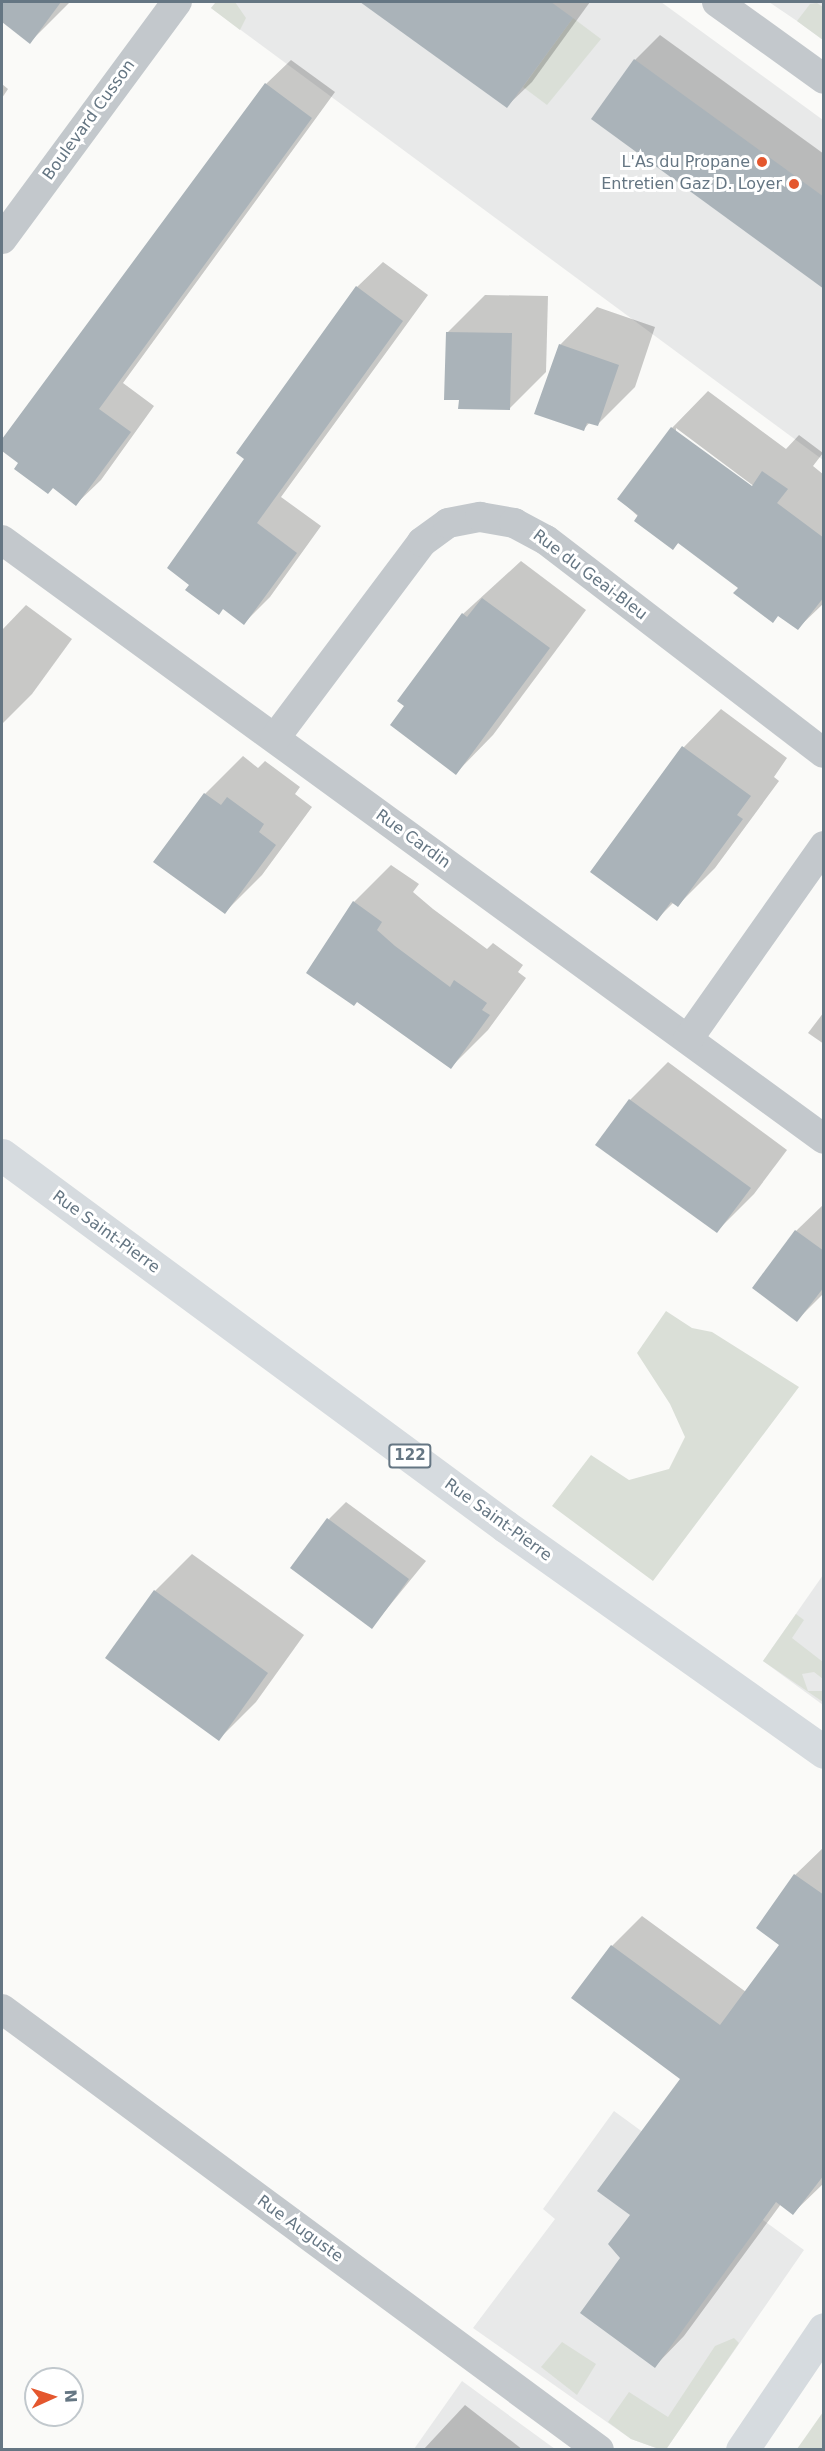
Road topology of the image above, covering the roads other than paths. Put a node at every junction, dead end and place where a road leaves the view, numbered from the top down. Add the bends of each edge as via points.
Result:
1 (177, 2) edge
2 (717, 2) edge
3 (824, 79) edge
4 (2, 239) edge
5 (2, 540) edge
6 (275, 738) junction
7 (824, 753) edge
8 (824, 846) edge
9 (688, 1039) junction
10 (824, 1140) edge
11 (2, 1155) edge
12 (824, 1752) edge
13 (2, 2009) edge
14 (824, 2329) edge
15 (599, 2450) edge
16 (742, 2450) edge

1 - 4 street, Boulevard Cusson
2 - 3 street
5 - 6 street, Rue Cardin
6 - 7 street, Rue du Geai-Bleu via 422,542 448,523 480,517 514,523 546,540
6 - 9 street, Rue Cardin
8 - 9 street
9 - 10 street, Rue Cardin
11 - 12 main road, Rue Saint-Pierre / 122 via 506,1526
13 - 15 street, Rue Auguste
14 - 16 main road

